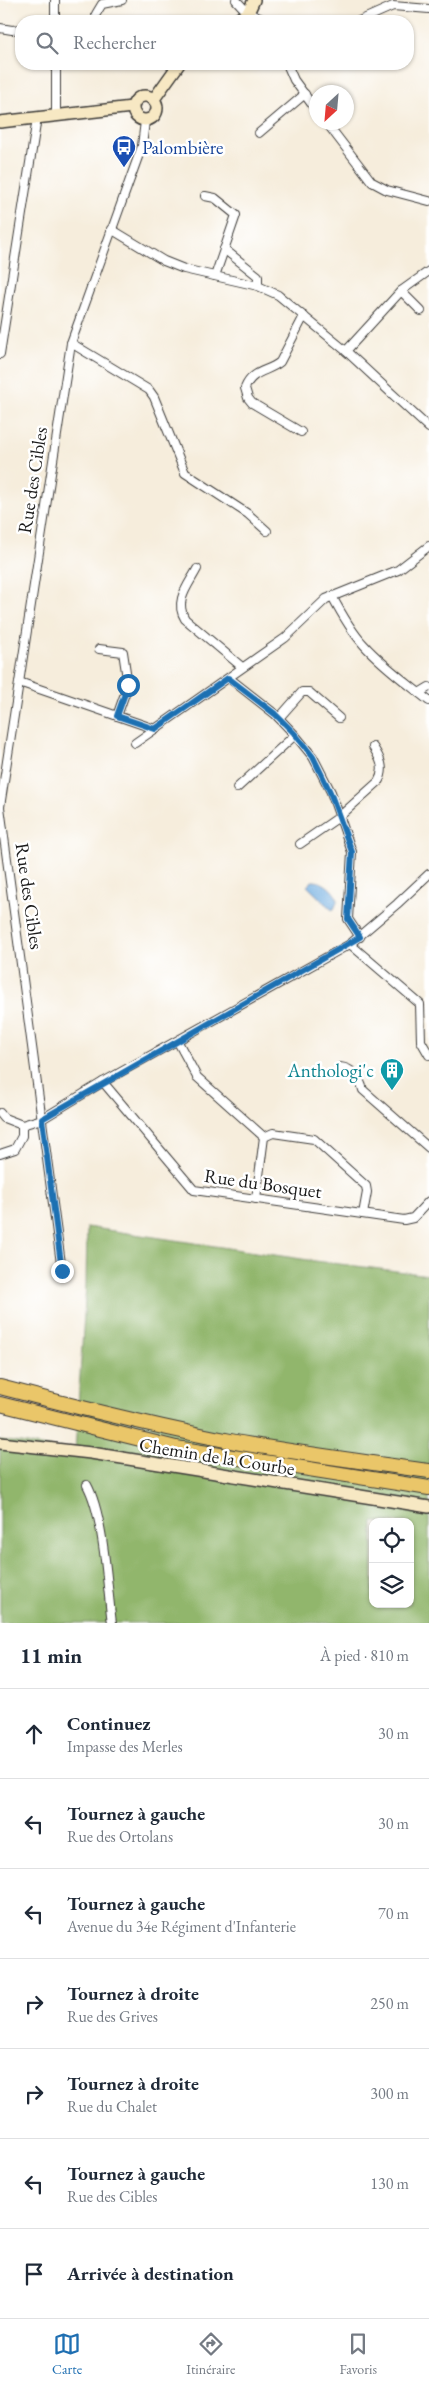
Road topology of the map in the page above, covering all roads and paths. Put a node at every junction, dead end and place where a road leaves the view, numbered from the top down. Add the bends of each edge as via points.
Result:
1 (55, 0) edge
2 (122, 0) edge
3 (236, 0) edge
4 (254, 0) edge
5 (429, 9) edge
6 (248, 13) junction
7 (96, 14) dead end
8 (56, 15) edge
9 (244, 15) edge
10 (253, 15) edge
11 (373, 15) edge
12 (0, 28) edge
13 (15, 30) edge
14 (56, 70) edge
15 (175, 70) edge
16 (290, 70) edge
17 (304, 94) junction
18 (154, 99) junction
19 (309, 101) edge
20 (132, 106) junction
21 (56, 115) junction
22 (37, 118) junction
23 (146, 121) junction
24 (0, 122) edge
25 (332, 130) edge
26 (259, 133) dead end
27 (205, 196) dead end
28 (429, 201) edge
29 (111, 229) junction
30 (224, 249) junction
31 (429, 271) edge
32 (215, 276) junction
33 (258, 286) junction
34 (401, 291) junction
35 (421, 311) dead end
36 (304, 316) junction
37 (71, 344) junction
38 (346, 351) junction
39 (0, 354) edge
40 (429, 428) edge
41 (301, 432) dead end
42 (267, 531) dead end
43 (429, 546) edge
44 (197, 569) dead end
45 (332, 596) junction
46 (98, 649) dead end
47 (242, 667) junction
48 (228, 678) junction
49 (19, 682) junction
50 (429, 687) edge
51 (419, 693) junction
52 (429, 701) edge
53 (117, 716) junction
54 (279, 718) junction
55 (339, 718) dead end
56 (155, 729) junction
57 (295, 734) junction
58 (135, 743) dead end
59 (373, 747) dead end
60 (237, 788) dead end
61 (0, 807) edge
62 (339, 817) junction
63 (300, 844) dead end
64 (429, 874) edge
65 (360, 937) junction
66 (350, 944) junction
67 (178, 1042) junction
68 (429, 1055) edge
69 (340, 1067) dead end
70 (103, 1082) junction
71 (0, 1112) edge
72 (42, 1119) junction
73 (22, 1125) junction
74 (264, 1137) junction
75 (429, 1148) edge
76 (0, 1154) edge
77 (256, 1199) junction
78 (429, 1201) edge
79 (363, 1214) junction
80 (62, 1271) dead end
81 (0, 1380) edge
82 (0, 1387) edge
83 (0, 1404) edge
84 (0, 1413) edge
85 (109, 1416) junction
86 (0, 1443) edge
87 (176, 1448) junction
88 (429, 1471) edge
89 (87, 1485) dead end
90 (429, 1488) edge
91 (429, 1507) edge
92 (112, 1623) edge

1 - 8 street
2 - 7 street via 102,4
3 - 6 street
4 - 6 street
5 - 11 street via 393,6
6 - 9 street
6 - 10 street
12 - 13 street
14 - 21 street
15 - 18 street
16 - 17 street
17 - 19 street
17 - 26 street
18 - 20 street via 141,96
18 - 23 street via 156,113
20 - 21 street
20 - 23 street via 137,118
21 - 22 street
22 - 24 street
22 - 39 street
23 - 29 street, Rue des Cibles via 142,146
25 - 28 street via 372,182 387,190
27 - 30 street via 215,198 236,215
29 - 32 street via 164,261
29 - 37 street, Rue des Cibles
30 - 32 street
30 - 33 street via 258,276
31 - 34 street
32 - 33 street
33 - 36 street via 278,295
34 - 35 street
34 - 38 street
36 - 38 street
36 - 41 street via 280,362 254,375 246,388 252,403
37 - 42 street via 149,390 185,473 248,514
37 - 49 street, Rue des Cibles
38 - 40 street
43 - 45 street via 398,570
44 - 47 street via 179,604 181,612 185,619
45 - 47 street via 285,638
45 - 51 street via 363,645
46 - 53 street via 123,652 128,685
47 - 48 street
48 - 54 street
48 - 56 street
49 - 53 street
49 - 61 street, Rue des Cibles
50 - 51 street
51 - 52 street
53 - 56 street
54 - 55 street via 302,692 309,692
54 - 57 street
56 - 58 street
57 - 60 street
57 - 62 street via 313,757
59 - 62 street via 381,761 381,776
61 - 72 street, Rue des Cibles
62 - 63 street
62 - 65 street via 352,852 348,919
64 - 65 street
65 - 66 street
66 - 67 street
66 - 68 street via 420,1004 421,1041
67 - 70 street
67 - 74 street via 197,1076
69 - 75 street via 360,1080 363,1090
70 - 72 street
70 - 77 street, Rue du Bosquet via 194,1190
71 - 73 street via 4,1118
72 - 73 street
72 - 80 street, Rue des Cibles
73 - 76 street via 22,1136 15,1149
74 - 77 street
74 - 79 street via 273,1133 314,1139 366,1186
77 - 79 street, Rue du Bosquet
78 - 79 street, Rue du Bosquet via 410,1220
81 - 85 highway
82 - 85 highway
83 - 87 highway
84 - 87 highway via 79,1433
85 - 88 highway via 242,1443
86 - 91 street, Chemin de la Courbe via 91,1453
87 - 90 highway
89 - 92 street via 93,1496 98,1522

